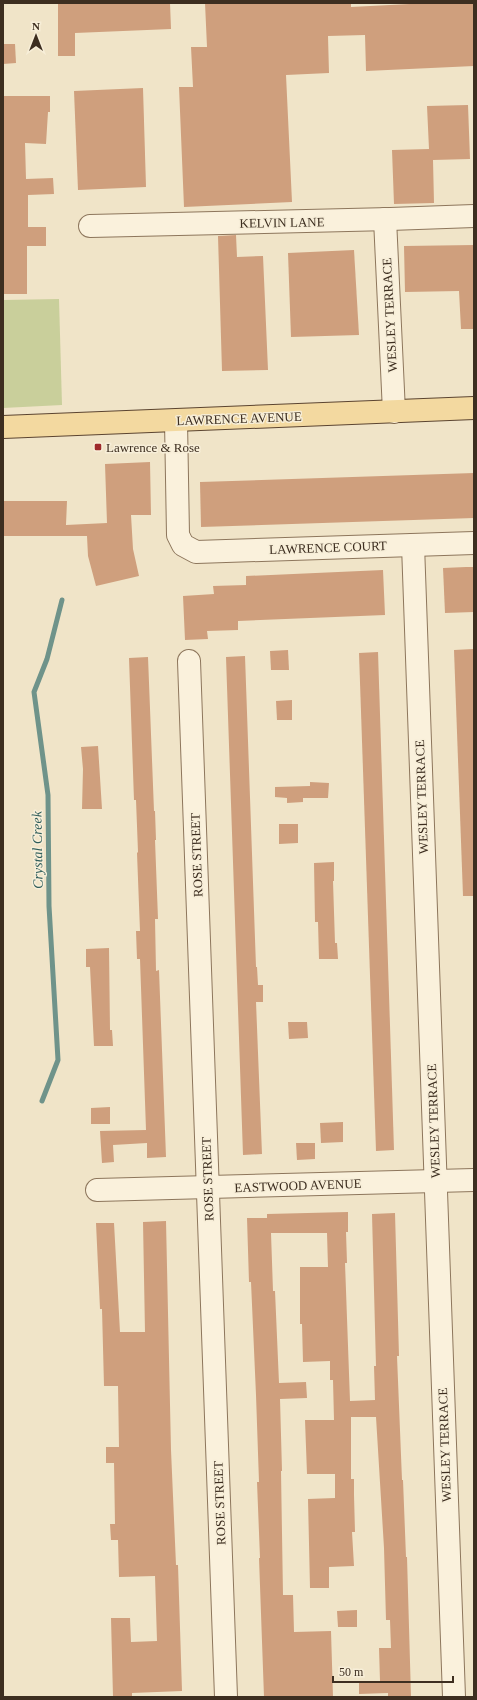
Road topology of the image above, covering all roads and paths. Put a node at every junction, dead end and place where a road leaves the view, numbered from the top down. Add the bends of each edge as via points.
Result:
1 (474, 216) edge
2 (385, 219) junction
3 (90, 226) dead end
4 (474, 408) edge
5 (394, 412) junction
6 (176, 421) junction
7 (3, 427) edge
8 (474, 543) edge
9 (413, 545) junction
10 (189, 661) dead end
11 (474, 1180) edge
12 (435, 1181) junction
13 (207, 1187) junction
14 (97, 1190) dead end
15 (226, 1697) edge
16 (454, 1697) edge

1 - 2 street, KELVIN LANE
2 - 3 street, KELVIN LANE
2 - 5 street, WESLEY TERRACE
4 - 5 main road, LAWRENCE AVENUE
5 - 6 main road, LAWRENCE AVENUE
6 - 7 main road, LAWRENCE AVENUE
6 - 9 street, LAWRENCE COURT via 178,535 182,545 196,552
8 - 9 street, LAWRENCE COURT
9 - 12 street, WESLEY TERRACE
10 - 13 street, ROSE STREET
11 - 12 street, EASTWOOD AVENUE
12 - 13 street, EASTWOOD AVENUE
12 - 16 street, WESLEY TERRACE
13 - 14 street, EASTWOOD AVENUE
13 - 15 street, ROSE STREET

